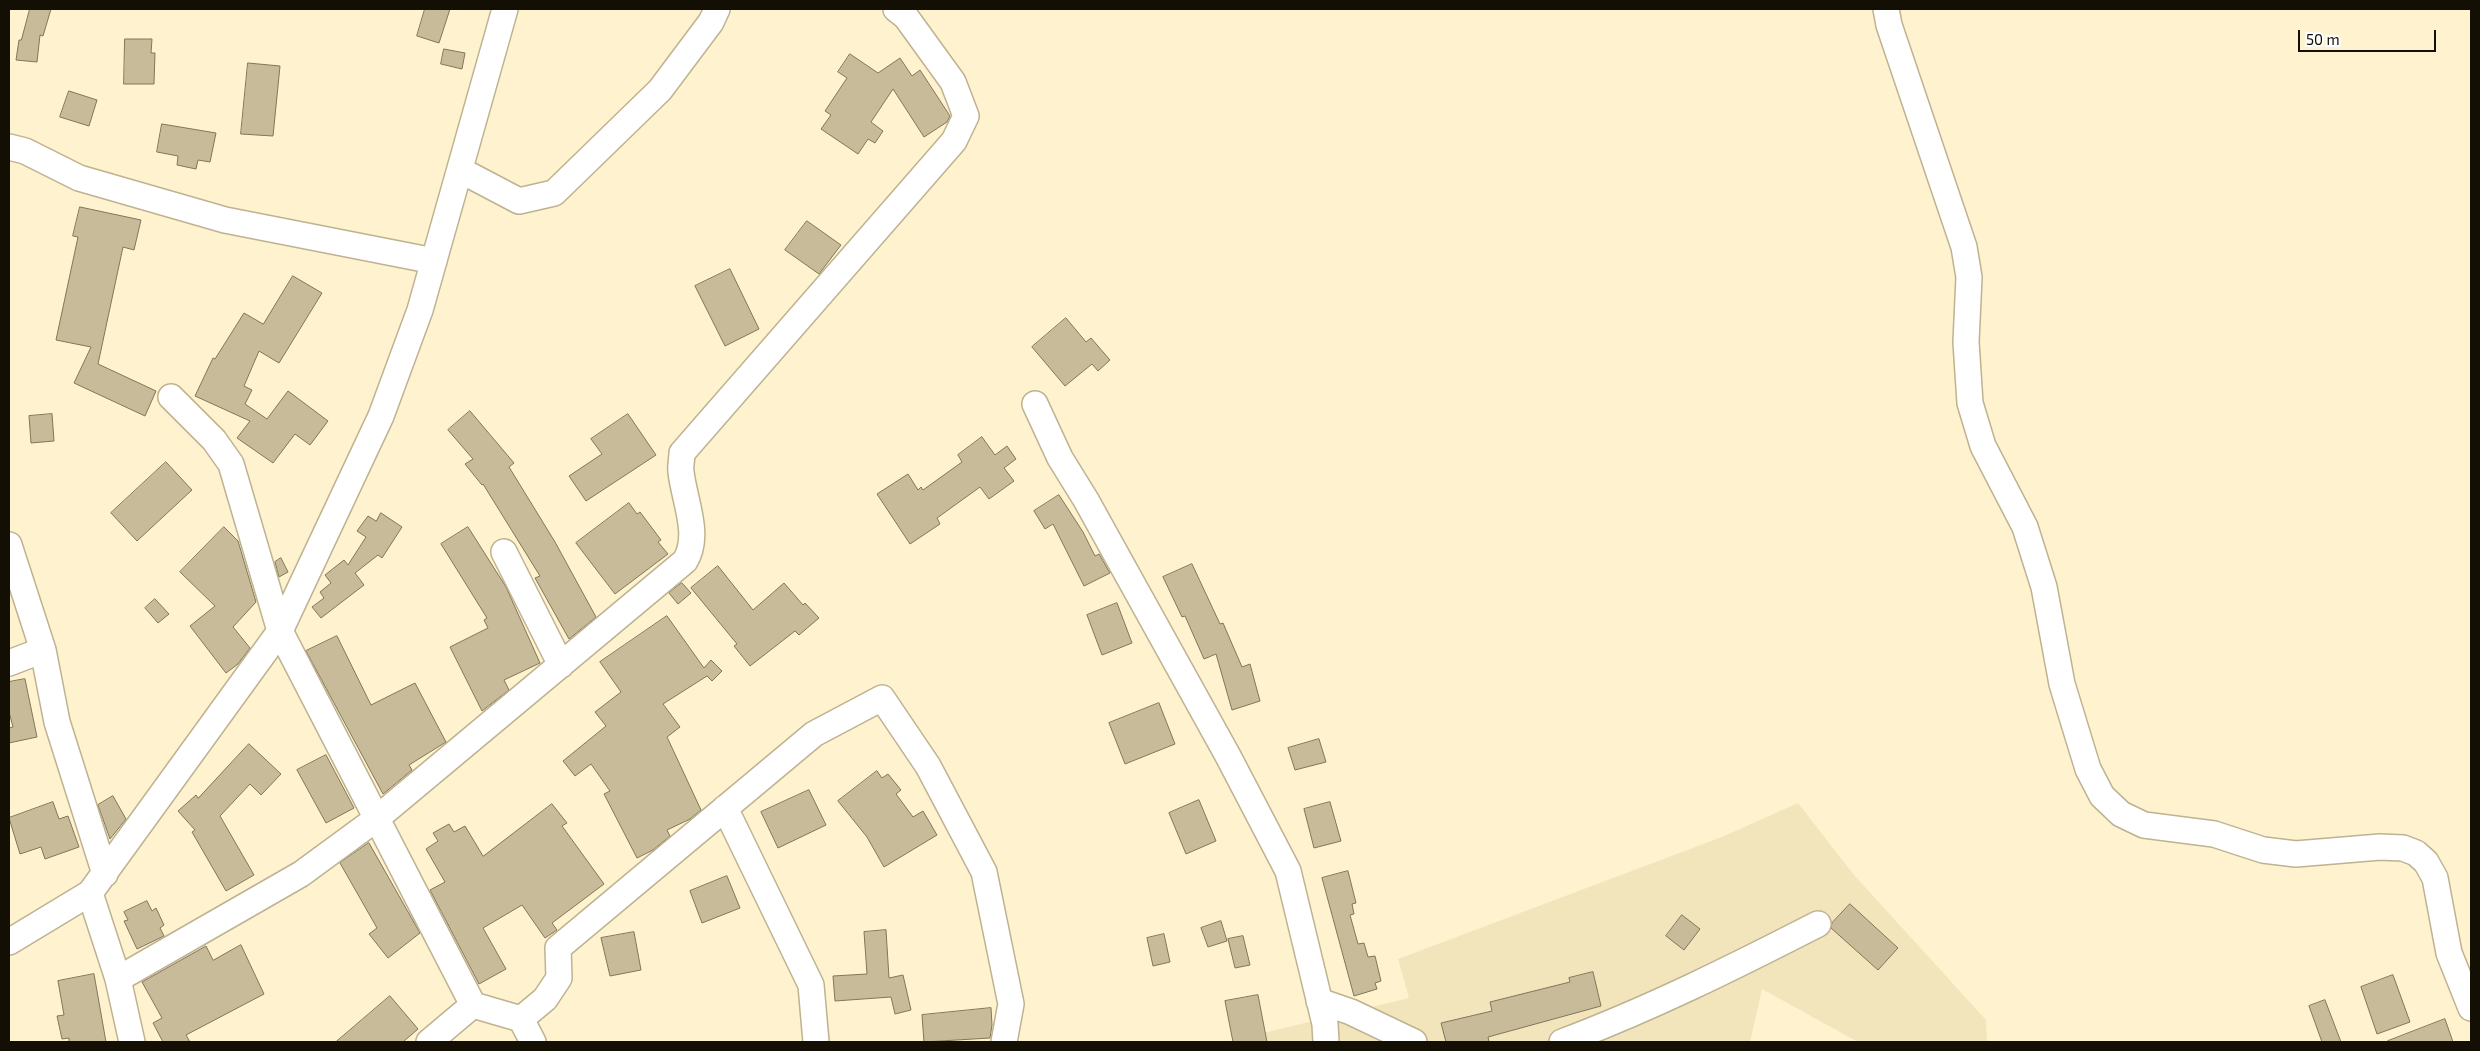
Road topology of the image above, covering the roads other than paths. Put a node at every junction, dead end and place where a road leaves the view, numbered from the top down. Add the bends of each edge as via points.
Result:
1 (505, 9) edge
2 (717, 9) edge
3 (896, 9) edge
4 (1886, 9) edge
5 (9, 147) edge
6 (460, 170) junction
7 (434, 261) junction
8 (171, 398) dead end
9 (1035, 404) dead end
10 (9, 545) edge
11 (504, 552) dead end
12 (280, 631) junction
13 (43, 650) junction
14 (9, 663) edge
15 (561, 665) junction
16 (725, 808) junction
17 (376, 818) junction
18 (98, 884) junction
19 (1818, 924) dead end
20 (9, 942) edge
21 (118, 979) junction
22 (1319, 1000) junction
23 (473, 1005) junction
24 (2471, 1008) edge
25 (521, 1019) junction
26 (1381, 1033) edge
27 (132, 1042) edge
28 (429, 1042) edge
29 (533, 1042) edge
30 (816, 1042) edge
31 (1004, 1042) edge
32 (1326, 1042) edge
33 (1414, 1042) edge
34 (1562, 1042) edge

1 - 6 street
2 - 6 street via 711,22 660,90 554,194 519,201
3 - 15 street via 906,17 953,82 966,116 954,141 682,453 680,470 691,529 691,552 685,561
4 - 24 street via 1964,247 1969,277 1966,342 1970,403 1983,446 2026,527 2044,587 2062,684 2088,768 2102,796 2121,814 2144,825 2214,834 2262,850 2296,854 2380,847 2404,848 2416,853 2426,862 2435,878 2449,953
5 - 7 street via 79,178 225,220
6 - 7 street
7 - 12 street via 420,310 381,416
8 - 12 street via 214,440 231,464
9 - 22 street via 1060,458 1228,756 1288,871
10 - 13 street
11 - 15 street
12 - 17 street
12 - 18 street
13 - 14 street
13 - 18 street via 57,722
15 - 17 street
16 - 25 street via 558,948 560,978 545,999
16 - 30 street via 811,985
16 - 31 street via 814,734 882,698 928,766 984,872 1011,1004
17 - 21 street via 301,874
17 - 23 street
18 - 20 street
18 - 21 street
19 - 34 street via 1617,1022
21 - 27 street
22 - 26 street
22 - 32 street
23 - 25 street
23 - 28 street
25 - 29 street
26 - 33 street

